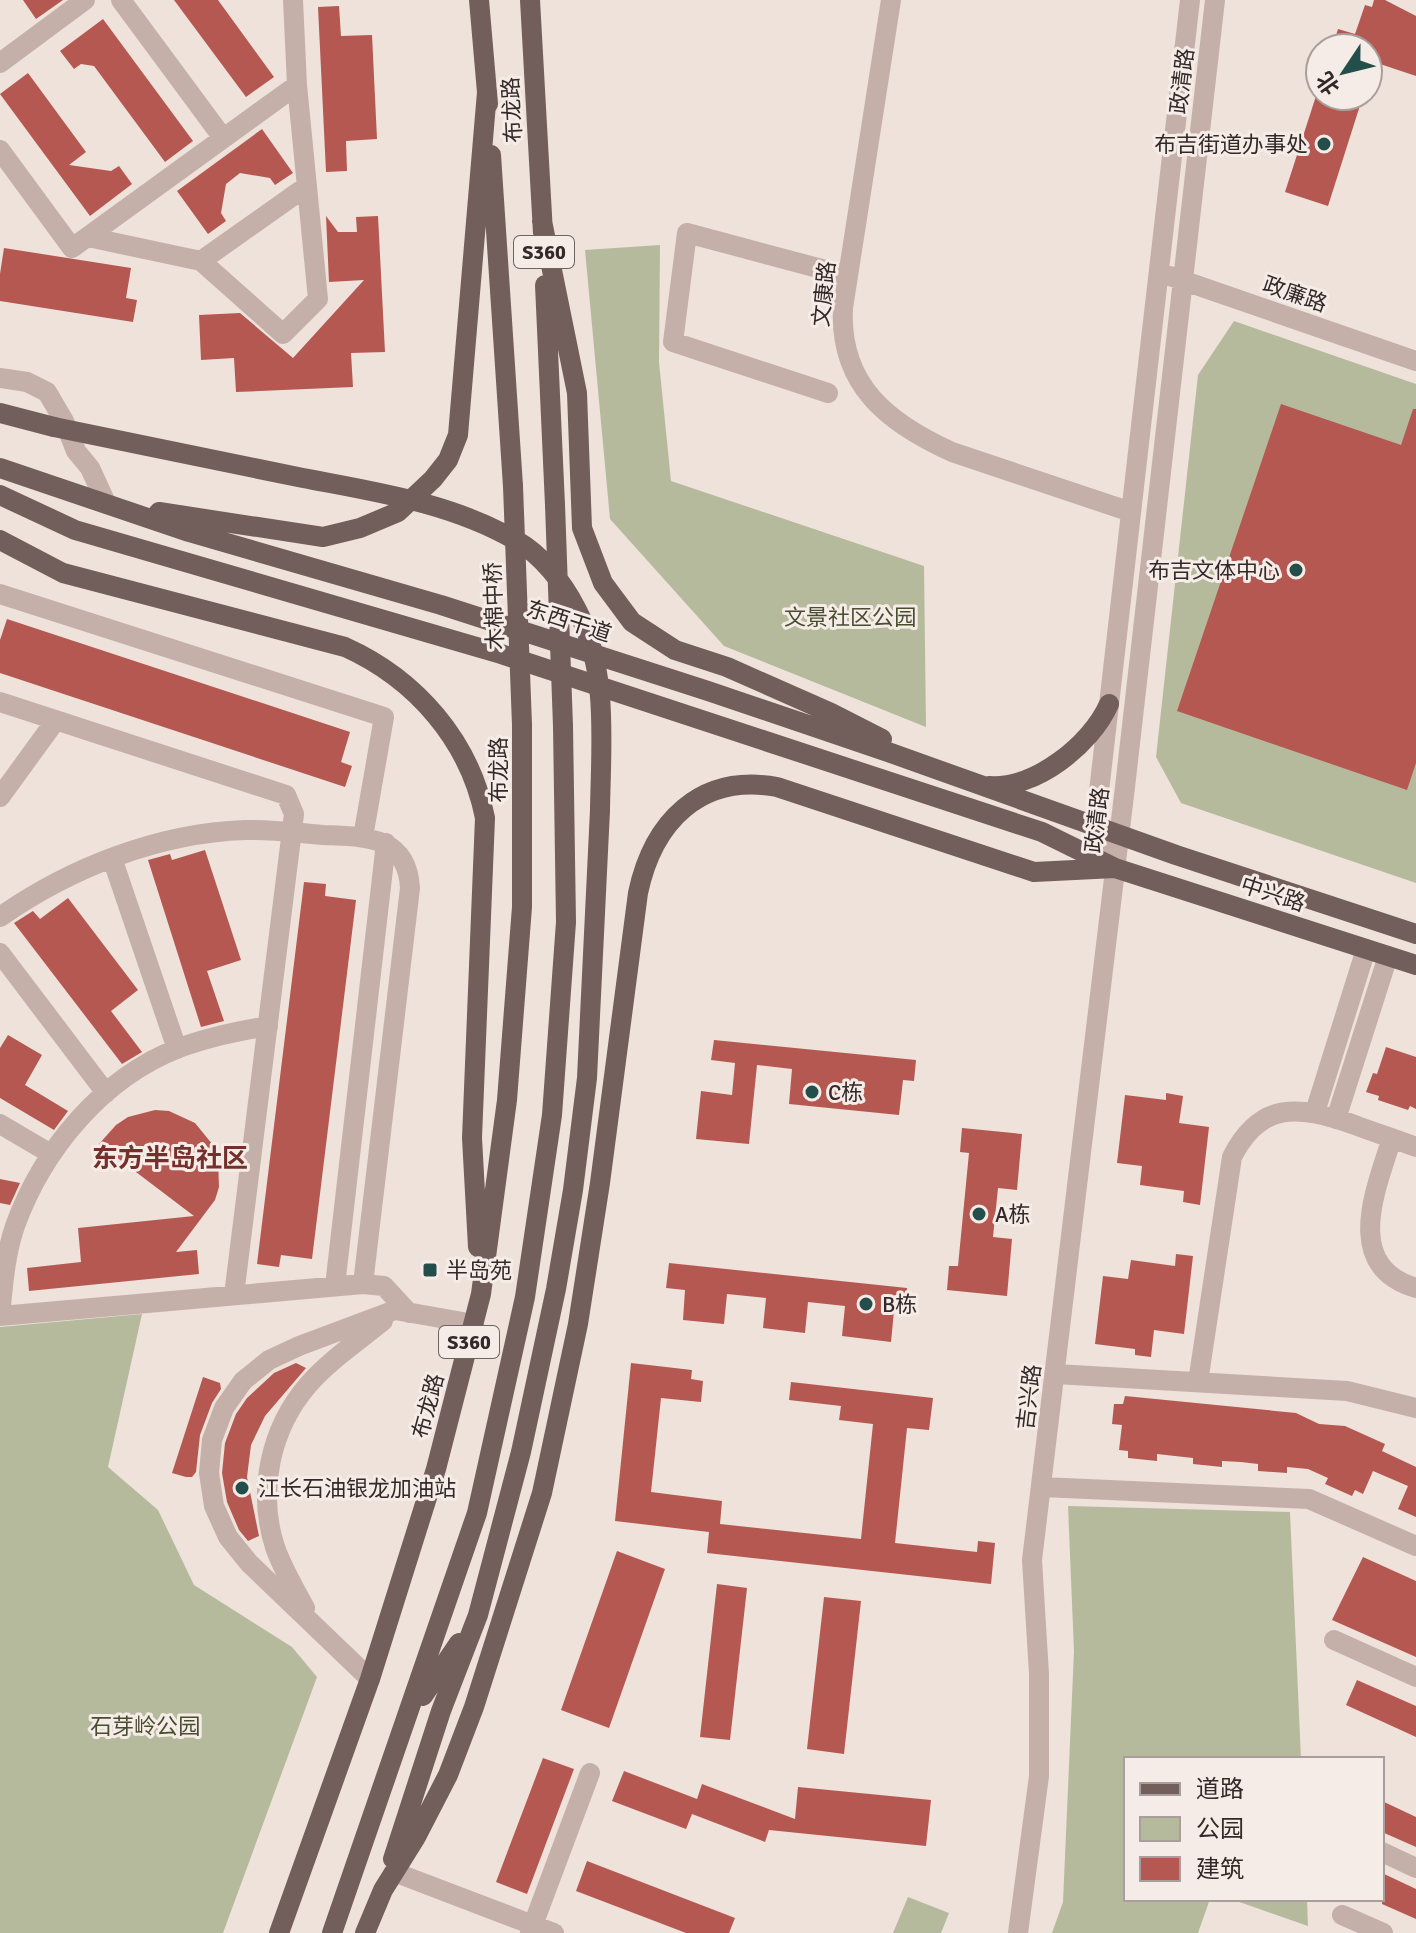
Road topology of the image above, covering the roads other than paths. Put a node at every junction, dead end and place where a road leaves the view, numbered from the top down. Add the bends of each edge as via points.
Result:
1 (85, 0) edge
2 (121, 0) edge
3 (293, 0) edge
4 (479, 0) edge
5 (530, 0) edge
6 (891, 0) edge
7 (1190, 0) edge
8 (1215, 0) edge
9 (0, 63) edge
10 (297, 85) junction
11 (487, 92) junction
12 (223, 138) junction
13 (0, 150) edge
14 (307, 186) junction
15 (542, 221) junction
16 (88, 237) junction
17 (201, 261) junction
18 (1159, 272) junction
19 (848, 276) junction
20 (1183, 281) junction
21 (1416, 361) edge
22 (0, 378) edge
23 (828, 393) dead end
24 (0, 413) edge
25 (0, 468) edge
26 (513, 486) joint
27 (0, 495) edge
28 (106, 503) junction
29 (1131, 512) junction
30 (0, 540) edge
31 (0, 594) edge
32 (0, 702) edge
33 (1109, 704) junction
34 (56, 720) junction
35 (522, 725) joint
36 (949, 774) junction
37 (980, 785) junction
38 (0, 797) edge
39 (1095, 826) junction
40 (292, 833) junction
41 (1119, 835) junction
42 (363, 837) junction
43 (386, 843) junction
44 (112, 858) junction
45 (1115, 868) junction
46 (4, 907) edge
47 (1416, 934) edge
48 (1366, 949) junction
49 (0, 953) edge
50 (1388, 956) junction
51 (1416, 965) edge
52 (268, 1026) junction
53 (177, 1049) junction
54 (106, 1093) junction
55 (1315, 1112) junction
56 (1336, 1119) junction
57 (0, 1124) edge
58 (1392, 1138) junction
59 (1416, 1147) edge
60 (51, 1154) junction
61 (7, 1227) edge
62 (363, 1284) junction
63 (335, 1286) junction
64 (1416, 1288) edge
65 (481, 1294) junction
66 (234, 1295) junction
67 (402, 1312) junction
68 (0, 1316) edge
69 (474, 1324) junction
70 (1056, 1374) junction
71 (1198, 1382) junction
72 (1416, 1408) edge
73 (1042, 1487) junction
74 (477, 1513) junction
75 (1416, 1546) edge
76 (478, 1615) junction
77 (314, 1626) junction
78 (1334, 1640) dead end
79 (1416, 1677) edge
80 (370, 1679) junction
81 (409, 1715) junction
82 (590, 1773) dead end
83 (1384, 1853) edge
84 (1416, 1868) edge
85 (389, 1881) junction
86 (1342, 1915) dead end
87 (532, 1929) edge
88 (279, 1933) edge
89 (332, 1933) edge
90 (365, 1933) edge
91 (554, 1933) edge
92 (1018, 1933) edge
93 (1383, 1933) edge

1 - 9 street
2 - 12 street
3 - 10 street
4 - 11 main road, 布龙路 / S360
5 - 15 main road, 布龙路 / S360
6 - 19 street, 文康路
7 - 18 street, 政清路
8 - 20 street, 政清路
10 - 12 street
10 - 14 street
11 - 26 main road, 布龙路 / S360
11 - 28 main road via 458,435 433,479 398,512 323,537
12 - 16 street
13 - 16 street via 72,248
14 - 17 street
14 - 17 street via 318,299 283,334
15 - 36 main road via 577,393 582,528 603,583 632,622 675,650 831,713
15 - 74 main road, 布龙路 / S360, bridge via 566,922 552,1115 525,1297
16 - 17 street
18 - 20 street, 政廉路
18 - 29 street, 政清路
19 - 23 street via 687,233 673,342
19 - 29 street, 文康路 via 841,329 845,349 861,384 889,415 952,452
20 - 21 street, 政廉路
20 - 41 street, 政清路
22 - 28 street via 47,392
24 - 76 main road, bridge via 413,500 486,524 521,542 550,569 576,607 592,644 602,711 587,1078 573,1190 540,1367
25 - 28 main road, 东西干道
26 - 35 main road, 木棉中桥 / S360, bridge
27 - 45 main road via 75,530 501,654 1042,832
28 - 36 main road, 东西干道 via 649,672
29 - 33 street, 政清路
30 - 65 main road via 63,573 319,638 367,657 398,678 442,723 477,783 485,818 472,1138
31 - 42 street via 384,717
32 - 34 street
33 - 37 main road via 1095,730 1052,766 1008,784
33 - 39 street, 政清路
34 - 38 street
34 - 40 street via 286,795 294,814
35 - 65 main road, 布龙路 / S360 via 522,907 507,1100
36 - 37 main road, 东西干道
37 - 39 main road, 东西干道
39 - 41 main road, 东西干道
39 - 45 street, 政清路
40 - 42 street
40 - 44 street via 211,833
40 - 52 street
41 - 45 street, 政清路
41 - 47 main road, 中兴路
42 - 43 street
43 - 62 street via 404,862 410,888
43 - 63 street
44 - 46 street
44 - 53 street
45 - 48 main road, 中兴路
45 - 70 street, 吉兴路
45 - 85 main road via 1034,872 759,784 701,798 664,827 638,893 578,1324 542,1493 453,1762
48 - 50 main road, 中兴路
48 - 55 street
49 - 54 street
50 - 51 main road, 中兴路
50 - 56 street
52 - 53 street
52 - 66 street
53 - 54 street
54 - 60 street
55 - 56 street
55 - 71 street via 1294,1110 1256,1123 1232,1157
56 - 58 street
57 - 60 street
58 - 59 street
58 - 64 street via 1368,1229 1374,1252 1387,1271
60 - 61 street
61 - 68 street
62 - 63 street
62 - 67 street via 384,1286
63 - 66 street
65 - 69 main road, 布龙路 / S360
66 - 68 street
67 - 69 street
67 - 77 street via 309,1384 274,1445 267,1479 275,1549
67 - 77 street via 269,1360 243,1381 224,1408 212,1440 214,1506 228,1537
69 - 80 main road, 布龙路 / S360 via 436,1469
70 - 71 street
70 - 73 street, 吉兴路
71 - 72 street via 1347,1391
73 - 75 street via 1309,1499
73 - 92 street, 吉兴路 via 1032,1560 1039,1776
74 - 76 main road
74 - 81 main road, S360
76 - 81 main road
76 - 85 main road via 441,1711
77 - 80 street
78 - 79 street
80 - 88 main road, 布龙路 / S360
81 - 89 main road, S360
82 - 87 street
83 - 84 street
85 - 87 street
85 - 90 main road
86 - 93 street
87 - 91 street

